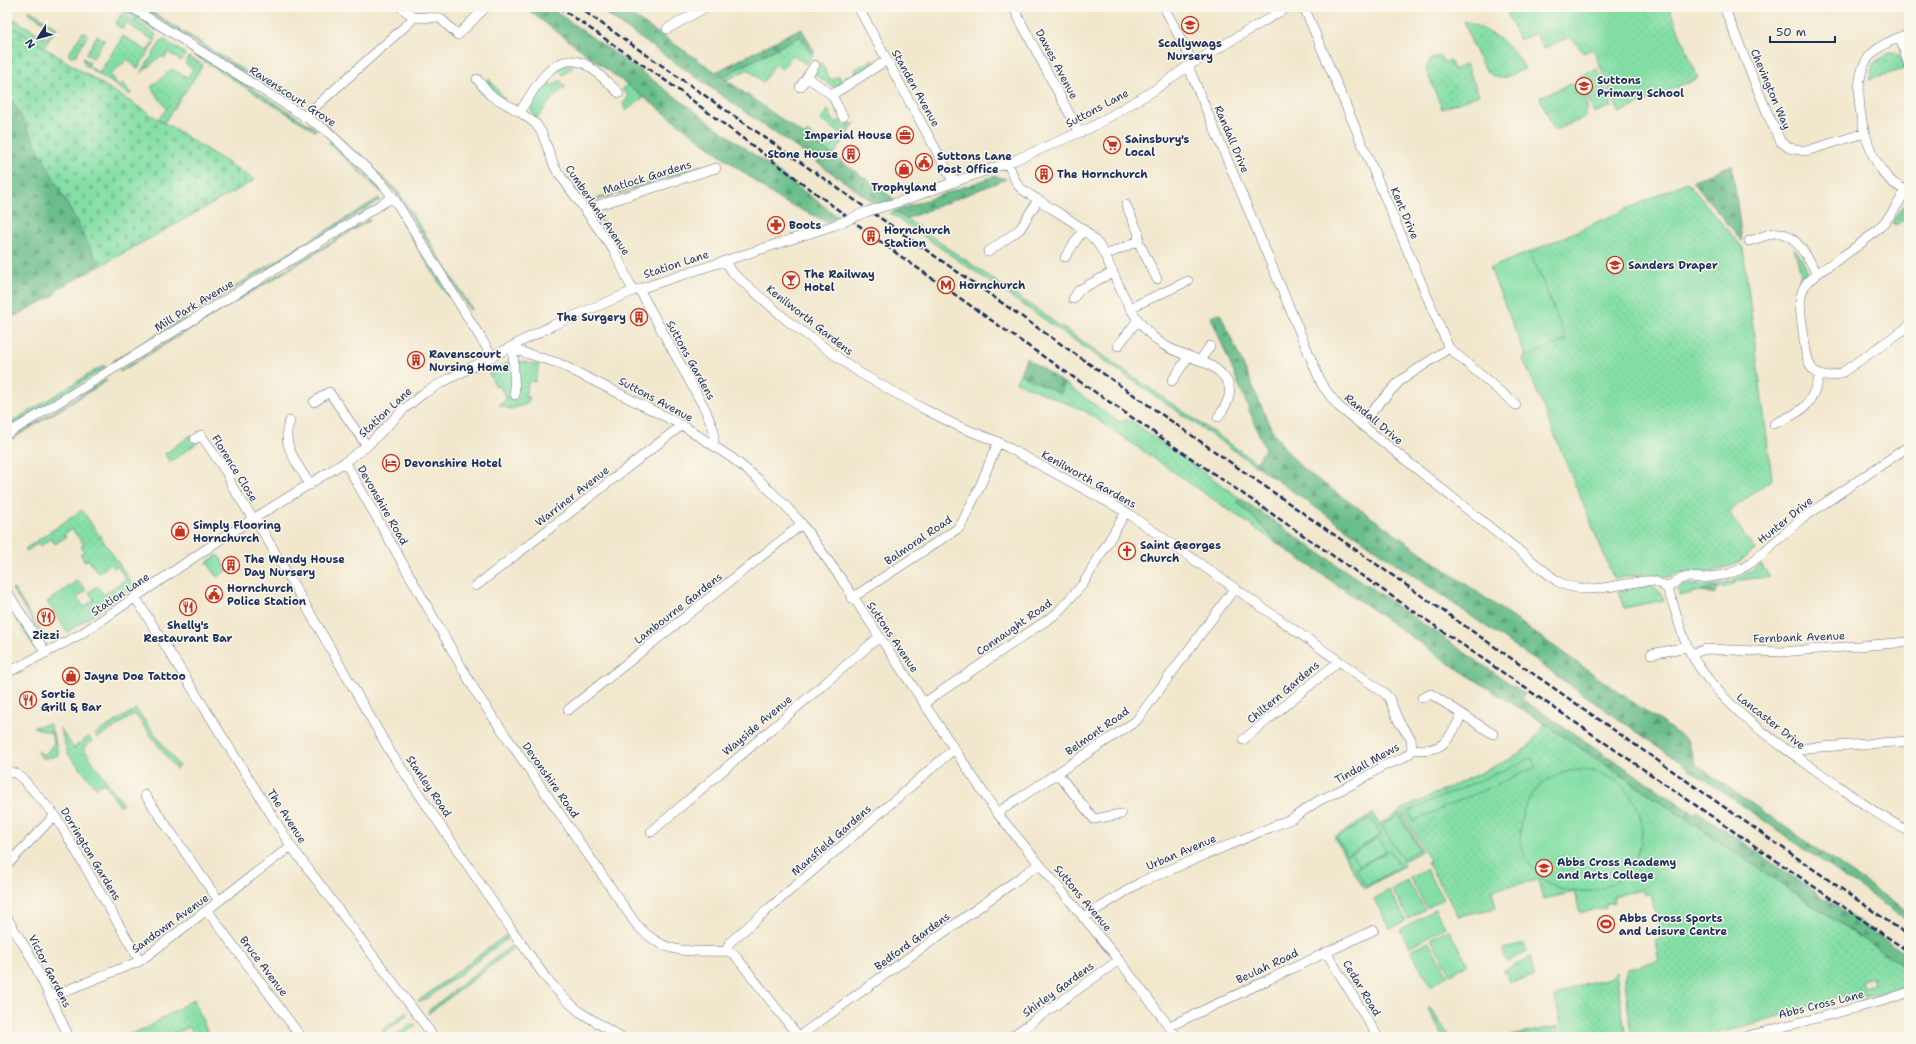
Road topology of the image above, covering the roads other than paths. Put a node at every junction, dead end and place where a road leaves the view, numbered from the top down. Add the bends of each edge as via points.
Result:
1 (131, 7) edge
2 (400, 7) edge
3 (486, 7) edge
4 (706, 7) edge
5 (858, 7) edge
6 (1013, 7) edge
7 (1164, 7) edge
8 (1288, 7) edge
9 (1304, 7) edge
10 (1724, 7) edge
11 (412, 17) junction
12 (667, 28) dead end
13 (1905, 36) edge
14 (887, 60) junction
15 (815, 65) dead end
16 (1191, 65) junction
17 (1909, 66) edge
18 (807, 77) junction
19 (477, 78) dead end
20 (800, 87) dead end
21 (619, 93) dead end
22 (832, 95) junction
23 (520, 112) junction
24 (304, 116) junction
25 (843, 117) dead end
26 (1079, 132) junction
27 (1865, 133) junction
28 (1008, 163) junction
29 (716, 168) dead end
30 (953, 181) junction
31 (1907, 190) edge
32 (393, 197) junction
33 (1038, 200) junction
34 (902, 201) joint
35 (1126, 205) dead end
36 (586, 209) junction
37 (1083, 230) junction
38 (1138, 241) junction
39 (1750, 241) dead end
40 (988, 252) dead end
41 (1106, 255) junction
42 (1064, 257) dead end
43 (725, 261) junction
44 (1113, 272) junction
45 (1817, 273) junction
46 (1156, 279) dead end
47 (1188, 281) dead end
48 (636, 290) junction
49 (1073, 299) dead end
50 (1130, 308) junction
51 (1137, 321) junction
52 (1909, 326) edge
53 (1118, 346) dead end
54 (1210, 346) dead end
55 (1449, 348) junction
56 (511, 350) junction
57 (492, 356) junction
58 (1188, 357) junction
59 (1201, 359) junction
60 (1820, 375) junction
61 (1172, 381) dead end
62 (515, 395) dead end
63 (314, 402) dead end
64 (1516, 405) dead end
65 (1218, 417) dead end
66 (290, 421) dead end
67 (1360, 424) junction
68 (1774, 424) dead end
69 (682, 425) junction
70 (7, 434) edge
71 (195, 440) dead end
72 (998, 442) junction
73 (714, 445) junction
74 (367, 446) junction
75 (1909, 446) edge
76 (345, 462) junction
77 (310, 485) junction
78 (1126, 512) junction
79 (254, 519) junction
80 (802, 524) junction
81 (476, 586) dead end
82 (1667, 588) junction
83 (1234, 589) junction
84 (7, 592) edge
85 (135, 597) junction
86 (852, 598) junction
87 (879, 637) junction
88 (1909, 642) edge
89 (1689, 650) junction
90 (46, 653) junction
91 (1651, 654) dead end
92 (1338, 662) junction
93 (7, 673) edge
94 (1422, 698) dead end
95 (924, 703) junction
96 (568, 710) dead end
97 (1462, 715) junction
98 (1493, 734) dead end
99 (1243, 740) dead end
100 (1909, 741) edge
101 (954, 749) junction
102 (1412, 749) junction
103 (1791, 753) junction
104 (7, 772) edge
105 (1057, 773) junction
106 (145, 795) dead end
107 (997, 813) junction
108 (1121, 814) dead end
109 (55, 815) junction
110 (1294, 818) joint
111 (1909, 831) edge
112 (651, 832) dead end
113 (291, 846) junction
114 (1039, 864) junction
115 (7, 865) edge
116 (219, 901) junction
117 (207, 910) junction
118 (7, 918) edge
119 (1083, 918) junction
120 (1374, 930) dead end
121 (727, 951) junction
122 (1326, 952) junction
123 (1119, 960) junction
124 (140, 961) junction
125 (1906, 993) edge
126 (50, 997) junction
127 (1170, 1026) junction
128 (69, 1037) edge
129 (302, 1037) edge
130 (434, 1037) edge
131 (620, 1037) edge
132 (799, 1037) edge
133 (1011, 1037) edge
134 (1176, 1037) edge
135 (1378, 1037) edge
136 (1744, 1037) edge

1 - 24 street, Ravenscourt Grove
2 - 11 street
3 - 11 street via 458,35 440,18
4 - 12 street
5 - 14 street, Standen Avenue
6 - 26 street, Dawes Avenue
7 - 16 street, Randall Drive
8 - 16 street, Suttons Lane
9 - 55 street, Kent Drive
10 - 27 street, Chevington Way via 1781,142 1789,148 1806,151
11 - 24 street via 411,21
13 - 17 street
13 - 27 street via 1886,44 1870,55 1862,70 1859,100
14 - 22 street
14 - 30 street, Standen Avenue
15 - 18 street
16 - 26 street, Suttons Lane via 1140,99
16 - 67 street, Randall Drive via 1322,385 1338,406
18 - 20 street
18 - 22 street
19 - 23 street, Cumberland Avenue via 490,95
21 - 23 street via 584,64 565,62 554,66 546,73
22 - 25 street
23 - 36 street, Cumberland Avenue via 530,118 542,133 555,168
24 - 32 street, Ravenscourt Grove via 326,130 381,182
26 - 28 street, Suttons Lane
27 - 31 street via 1880,169 1892,183
28 - 30 street, Suttons Lane
28 - 33 street via 1019,186
29 - 36 street, Matlock Gardens
30 - 34 street, Suttons Lane
31 - 45 street via 1883,225
32 - 57 street, Ravenscourt Grove
32 - 70 street, Mill Park Avenue
33 - 37 street
33 - 40 street via 1020,229
34 - 43 street, Station Lane, bridge
35 - 38 street via 1139,234
36 - 48 street, Cumberland Avenue via 615,252
37 - 41 street
37 - 42 street
38 - 41 street
38 - 46 street
39 - 45 street via 1773,233 1791,236
41 - 44 street
43 - 48 street, Station Lane
43 - 72 street, Kenilworth Gardens via 734,274 789,322 860,373 948,421
44 - 49 street via 1078,290
44 - 50 street
45 - 60 street via 1805,284 1800,303 1806,358 1810,367
47 - 50 street
48 - 56 street, Station Lane via 572,316
48 - 73 street, Suttons Gardens via 705,409 714,431
50 - 51 street
51 - 53 street
51 - 58 street via 1159,342
52 - 60 street via 1843,372 1832,376
54 - 59 street
55 - 64 street, Kent Drive
55 - 67 street via 1400,381
56 - 57 street, Station Lane
56 - 62 street
56 - 69 street, Suttons Avenue via 558,363
57 - 74 street, Station Lane via 424,393
58 - 59 street
58 - 61 street
59 - 65 street via 1220,372 1228,382 1229,400
60 - 68 street via 1812,400 1806,407
63 - 74 street via 329,392
66 - 77 street via 287,428 288,442
67 - 82 street, Randall Drive via 1557,581 1568,587 1595,590 1655,581
69 - 73 street, Suttons Avenue
69 - 81 street, Warriner Avenue
71 - 79 street, Florence Close via 201,435
72 - 78 street, Kenilworth Gardens
72 - 86 street, Balmoral Road via 960,527
73 - 80 street, Suttons Avenue via 758,479
74 - 76 street, Station Lane
75 - 82 street, Hunter Drive via 1800,520 1752,563 1729,574 1704,578 1687,577
76 - 77 street, Station Lane
76 - 121 street, Devonshire Road via 477,694 636,924 645,934 668,948 682,951
77 - 79 street, Station Lane
78 - 83 street, Kenilworth Gardens
78 - 95 street, Connaught Road via 1083,584 1056,614
79 - 85 street, Station Lane
79 - 131 street, Stanley Road via 391,753 516,936 564,998 580,1012
80 - 86 street, Suttons Avenue
80 - 96 street, Lambourne Gardens
82 - 89 street, Lancaster Drive
83 - 92 street, Kenilworth Gardens
83 - 105 street, Belmont Road via 1136,721
84 - 90 street
85 - 90 street, Station Lane via 81,634
85 - 113 street, The Avenue
86 - 87 street, Suttons Avenue
87 - 95 street, Suttons Avenue
87 - 112 street, Wayside Avenue
88 - 89 street, Fernbank Avenue via 1781,652
89 - 91 street, Fernbank Avenue
89 - 103 street, Lancaster Drive via 1708,680 1727,701 1747,720
90 - 93 street, Station Lane
92 - 99 street, Chiltern Gardens
92 - 102 street, Kenilworth Gardens via 1389,698 1399,722 1412,742
94 - 97 street via 1431,694
95 - 101 street, Suttons Avenue
97 - 98 street
97 - 102 street, Tindall Mews via 1441,746 1429,750
100 - 103 street via 1806,748
101 - 107 street, Suttons Avenue
101 - 121 street, Mansfield Gardens via 729,943
102 - 110 street, Tindall Mews via 1410,753 1356,783 1318,801
103 - 111 street, Lancaster Drive via 1890,822
104 - 109 street, Dorrington Gardens via 15,773 22,778
105 - 107 street, Belmont Road
105 - 108 street via 1094,819
106 - 116 street
107 - 114 street, Suttons Avenue
109 - 115 street
109 - 124 street, Dorrington Gardens
110 - 119 street, Urban Avenue via 1141,882
113 - 116 street, Sandown Avenue
113 - 130 street, The Avenue
114 - 119 street, Suttons Avenue
114 - 132 street, Bedford Gardens
116 - 117 street, Sandown Avenue
117 - 124 street, Sandown Avenue
117 - 129 street, Bruce Avenue
118 - 126 street, Victor Gardens via 30,956
119 - 123 street, Suttons Avenue
120 - 122 street, Beulah Road
121 - 132 street via 740,960
122 - 127 street, Beulah Road
122 - 135 street, Cedar Road
123 - 127 street, Suttons Avenue
123 - 133 street, Shirley Gardens
124 - 126 street, Sandown Avenue
125 - 136 street, Abbs Cross Lane
126 - 128 street, Victor Gardens
127 - 134 street, Suttons Avenue

